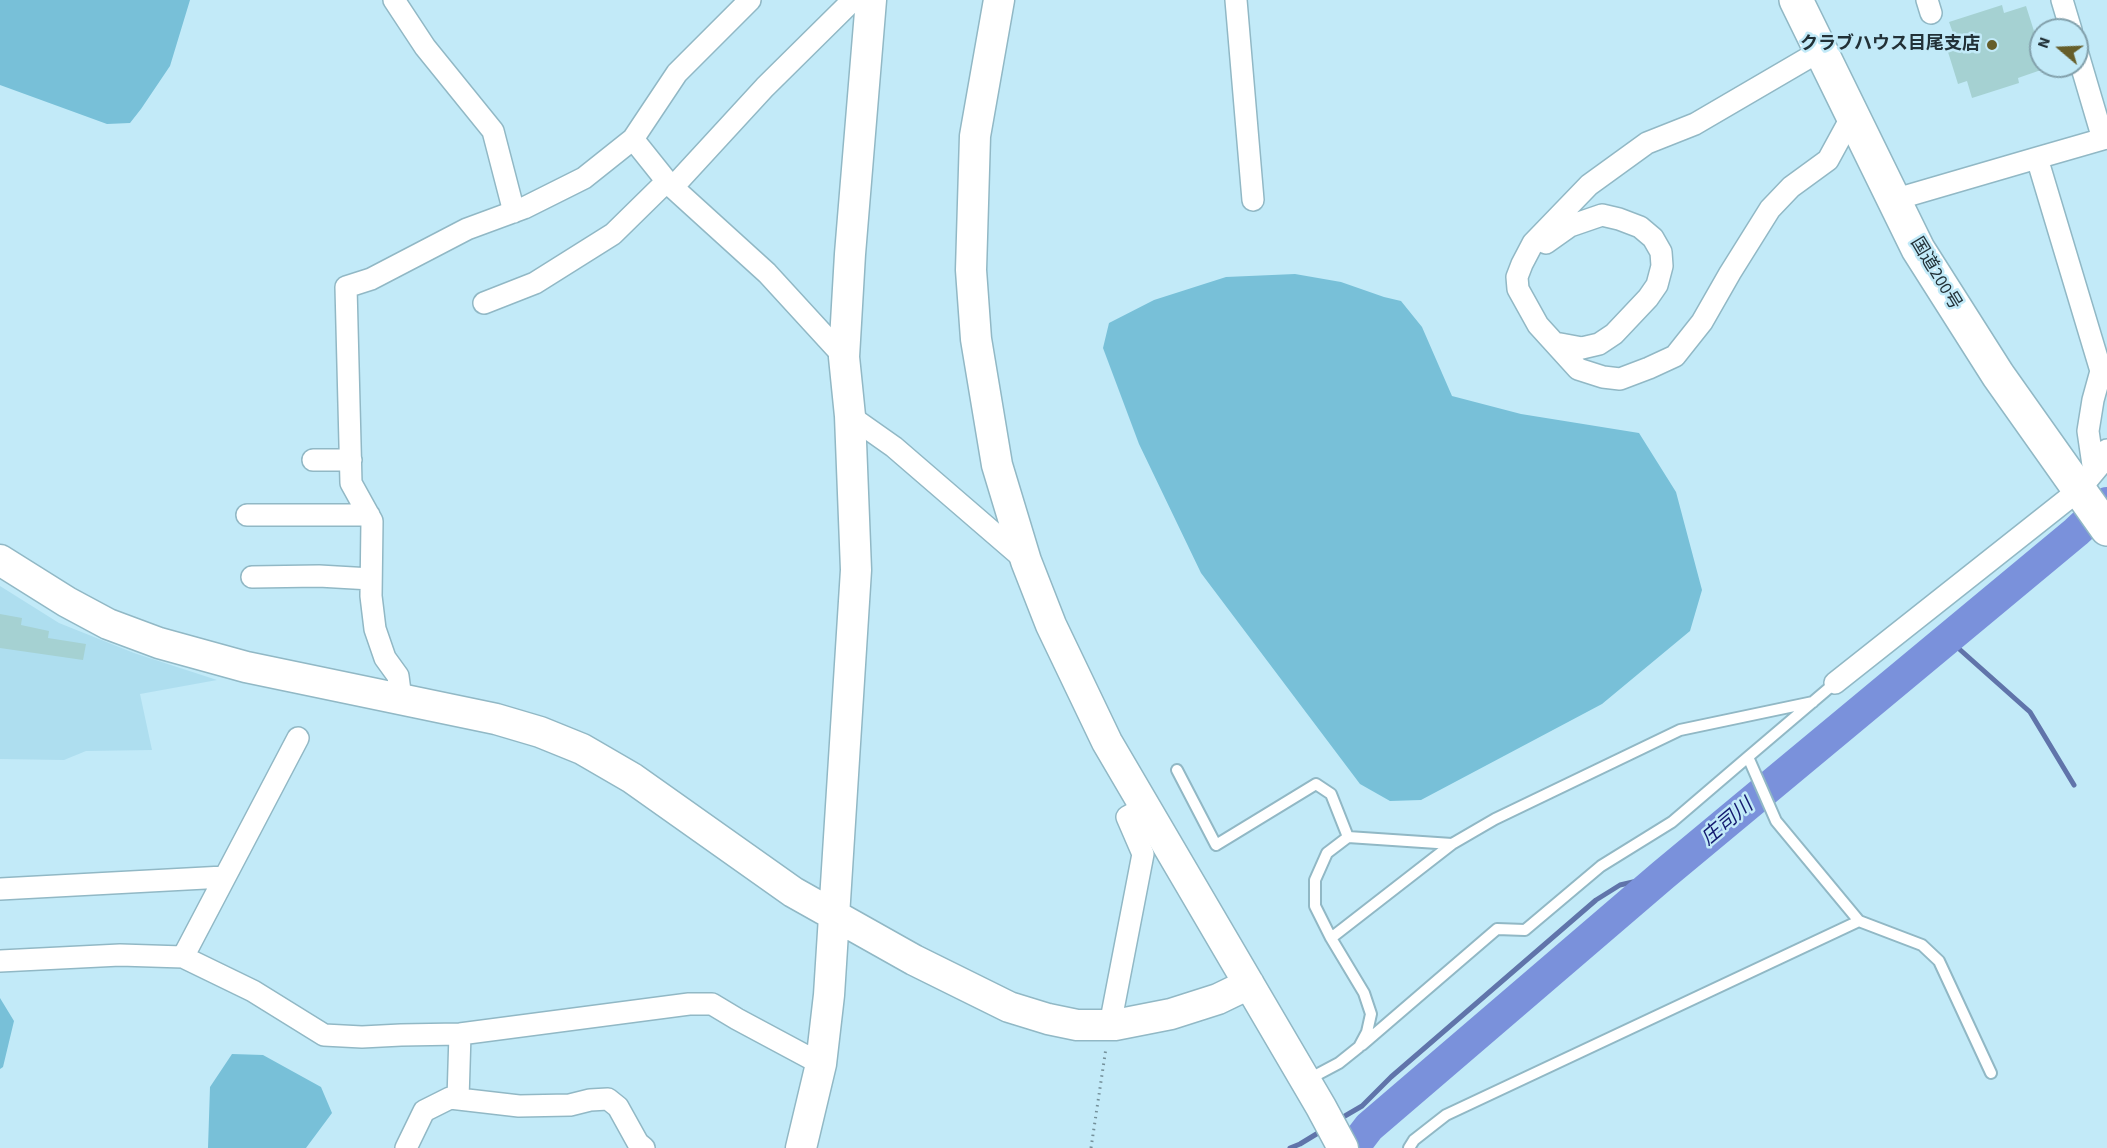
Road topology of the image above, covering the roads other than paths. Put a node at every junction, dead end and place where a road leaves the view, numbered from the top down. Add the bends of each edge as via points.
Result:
1 (394, 0) edge
2 (750, 0) edge
3 (853, 0) edge
4 (871, 0) edge
5 (999, 0) edge
6 (1236, 0) edge
7 (1796, 0) edge
8 (2062, 0) edge
9 (2067, 18) edge
10 (1820, 51) junction
11 (2085, 78) edge
12 (1852, 116) junction
13 (633, 139) junction
14 (2037, 158) junction
15 (670, 184) junction
16 (1253, 200) dead end
17 (1893, 200) junction
18 (514, 212) junction
19 (1526, 257) junction
20 (484, 303) dead end
21 (1555, 344) junction
22 (844, 357) junction
23 (849, 416) junction
24 (2107, 450) edge
25 (313, 460) dead end
26 (351, 460) junction
27 (2087, 481) junction
28 (247, 515) dead end
29 (369, 515) junction
30 (2107, 529) edge
31 (0, 560) edge
32 (1026, 561) junction
33 (252, 577) dead end
34 (371, 579) junction
35 (1835, 683) joint
36 (401, 699) junction
37 (1813, 702) junction
38 (298, 738) dead end
39 (1750, 762) junction
40 (1177, 770) dead end
41 (1145, 807) junction
42 (1348, 837) junction
43 (1452, 844) junction
44 (224, 878) junction
45 (0, 889) edge
46 (834, 915) junction
47 (1859, 921) junction
48 (1331, 938) junction
49 (183, 957) junction
50 (0, 961) edge
51 (1249, 984) junction
52 (1110, 1025) junction
53 (460, 1034) junction
54 (1359, 1047) junction
55 (821, 1064) junction
56 (1991, 1073) dead end
57 (1306, 1081) junction
58 (458, 1099) junction
59 (405, 1148) edge
60 (644, 1148) edge
61 (801, 1148) edge
62 (1342, 1148) edge
63 (1409, 1148) edge

1 - 18 street via 425,47 493,131
2 - 13 street via 677,73
3 - 15 street
4 - 22 street
5 - 32 street via 975,136 971,270 976,339 997,465
6 - 16 street
7 - 10 highway, 国道200号
8 - 9 street
10 - 12 highway, 国道200号
10 - 19 street via 1695,124 1647,143 1589,185 1533,243
11 - 14 street via 2103,139
12 - 17 highway, 国道200号
12 - 21 street via 1828,160 1791,187 1770,209 1702,322 1675,356 1620,379 1578,369
13 - 15 street
13 - 18 street via 584,178
14 - 17 street
14 - 27 street via 2101,371 2088,431
15 - 20 street via 613,234 534,283
15 - 22 street via 767,273
17 - 27 highway, 国道200号 via 1917,249 1998,375
18 - 26 street via 467,229 371,279 346,287
19 - 21 street via 1517,277 1518,289 1538,325
19 - 21 street via 1570,226 1602,215 1640,227 1661,252 1657,285 1614,334 1599,344 1582,348
22 - 23 street
23 - 32 street via 894,447
23 - 46 street via 856,570
24 - 27 street
25 - 26 street
26 - 29 street via 351,483
27 - 30 highway, 国道200号
27 - 35 street
28 - 29 street
29 - 34 street
31 - 36 street via 108,624 159,643 246,667
32 - 41 street via 1074,675
33 - 34 street
34 - 36 street via 375,629 385,658 398,676
35 - 37 lane
36 - 46 street via 496,719 582,749 632,778 793,892
37 - 39 lane
37 - 43 lane via 1680,730 1495,819
38 - 44 street
39 - 47 lane via 1776,821
39 - 54 lane via 1672,822 1601,866 1525,930 1497,929
40 - 42 lane via 1216,844 1316,784 1331,794
41 - 51 street
41 - 52 street via 1127,817 1143,854
42 - 43 lane
42 - 48 lane via 1327,853 1316,880 1315,906
43 - 48 lane
44 - 45 street
44 - 49 street
46 - 52 street via 1009,1007 1077,1025
46 - 55 street
47 - 56 lane via 1922,945 1939,961
47 - 63 lane via 1446,1115
48 - 54 lane via 1364,993 1371,1014
49 - 50 street via 120,955
49 - 53 street via 253,991 324,1035
51 - 52 street via 1171,1014
51 - 57 street
53 - 55 street via 712,1004
53 - 58 street
54 - 57 lane
55 - 61 street
57 - 62 street
58 - 59 street via 450,1098 424,1111
58 - 60 street via 519,1106 570,1105 608,1099 618,1107

